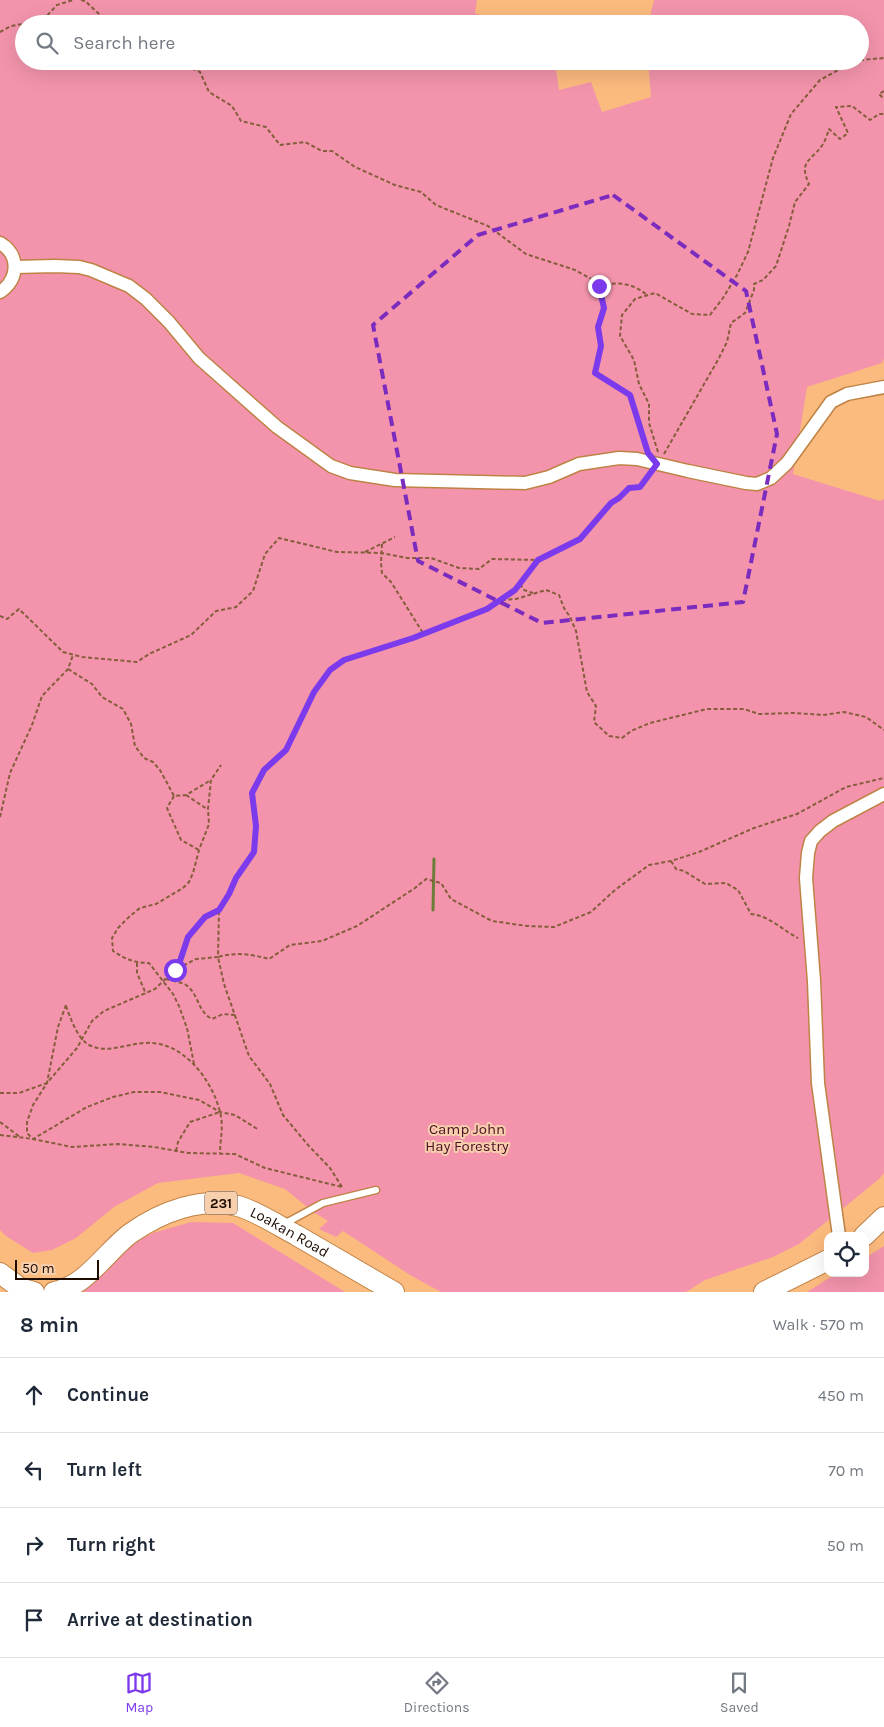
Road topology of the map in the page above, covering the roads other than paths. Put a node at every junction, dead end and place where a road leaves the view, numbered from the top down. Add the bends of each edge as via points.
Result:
1 (0, 243) edge
2 (16, 267) junction
3 (0, 292) edge
4 (884, 387) edge
5 (884, 794) edge
6 (376, 1190) dead end
7 (884, 1218) edge
8 (280, 1226) junction
9 (838, 1232) edge
10 (868, 1232) edge
11 (824, 1262) edge
12 (0, 1273) edge
13 (34, 1292) edge
14 (54, 1292) edge
15 (394, 1292) edge
16 (764, 1292) edge

1 - 2 street via 13,256
2 - 3 street via 9,286
2 - 4 street via 55,266 91,270 129,286 152,305 199,358 278,426 332,466 350,473 395,480 525,483 579,464 628,458 746,483 761,483 787,463 831,402 847,394
5 - 9 street via 833,821 816,834 808,853 806,878 818,1083
6 - 8 lane via 323,1204
7 - 10 main road
8 - 14 main road, Loakan Road / 231 via 239,1206 218,1203 182,1207 152,1219 129,1234 79,1281
8 - 15 main road, Loakan Road / 231
11 - 16 main road
12 - 13 main road via 20,1288

